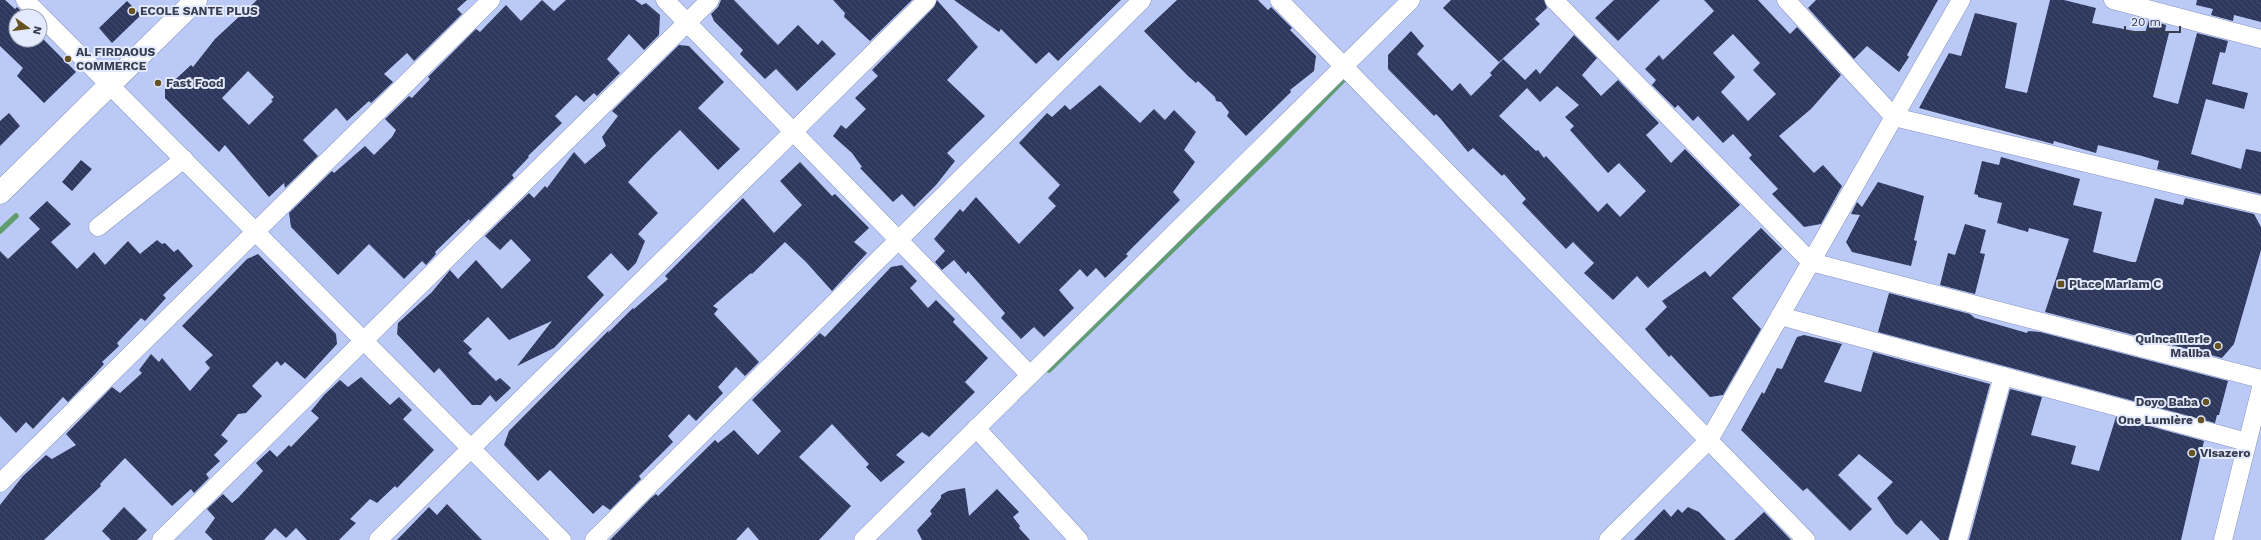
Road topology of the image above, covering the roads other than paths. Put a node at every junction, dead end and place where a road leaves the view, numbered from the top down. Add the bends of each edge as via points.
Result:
1 (25, 0) edge
2 (196, 0) edge
3 (490, 0) edge
4 (665, 0) edge
5 (710, 0) edge
6 (927, 0) edge
7 (1142, 0) edge
8 (1279, 0) edge
9 (1411, 0) edge
10 (1554, 0) edge
11 (1786, 0) edge
12 (1961, 0) edge
13 (2113, 0) edge
14 (687, 22) junction
15 (2261, 39) edge
16 (1344, 66) junction
17 (110, 85) junction
18 (1894, 117) junction
19 (793, 131) junction
20 (184, 159) junction
21 (0, 192) edge
22 (2261, 205) edge
23 (98, 227) dead end
24 (256, 232) junction
25 (898, 240) junction
26 (1811, 262) junction
27 (1780, 316) junction
28 (364, 340) junction
29 (1030, 375) junction
30 (2003, 376) junction
31 (2261, 379) edge
32 (2261, 388) edge
33 (976, 428) junction
34 (1709, 440) junction
35 (2247, 442) junction
36 (471, 448) junction
37 (0, 484) edge
38 (161, 540) edge
39 (378, 540) edge
40 (562, 540) edge
41 (594, 540) edge
42 (863, 540) edge
43 (1079, 540) edge
44 (1608, 540) edge
45 (1806, 540) edge
46 (1958, 540) edge
47 (2222, 540) edge

1 - 17 street
2 - 17 main road
3 - 24 street
4 - 14 street
5 - 14 street
6 - 19 street
7 - 25 street
8 - 16 street
9 - 16 street
10 - 26 street
11 - 18 street
12 - 18 street
13 - 15 street
14 - 19 street
14 - 28 street
16 - 29 street
16 - 34 street
17 - 20 street
17 - 21 main road
18 - 22 street
18 - 26 street
19 - 25 street
19 - 36 street
20 - 23 street
20 - 24 street
24 - 28 street
24 - 37 street
25 - 29 street
25 - 41 street
26 - 27 street
26 - 31 street
27 - 30 street
27 - 34 street
28 - 36 street
28 - 38 street
29 - 33 street
30 - 35 street
30 - 46 street
32 - 35 street
33 - 42 street
33 - 43 street
34 - 44 street
34 - 45 street
35 - 47 street
36 - 39 street
36 - 40 street

